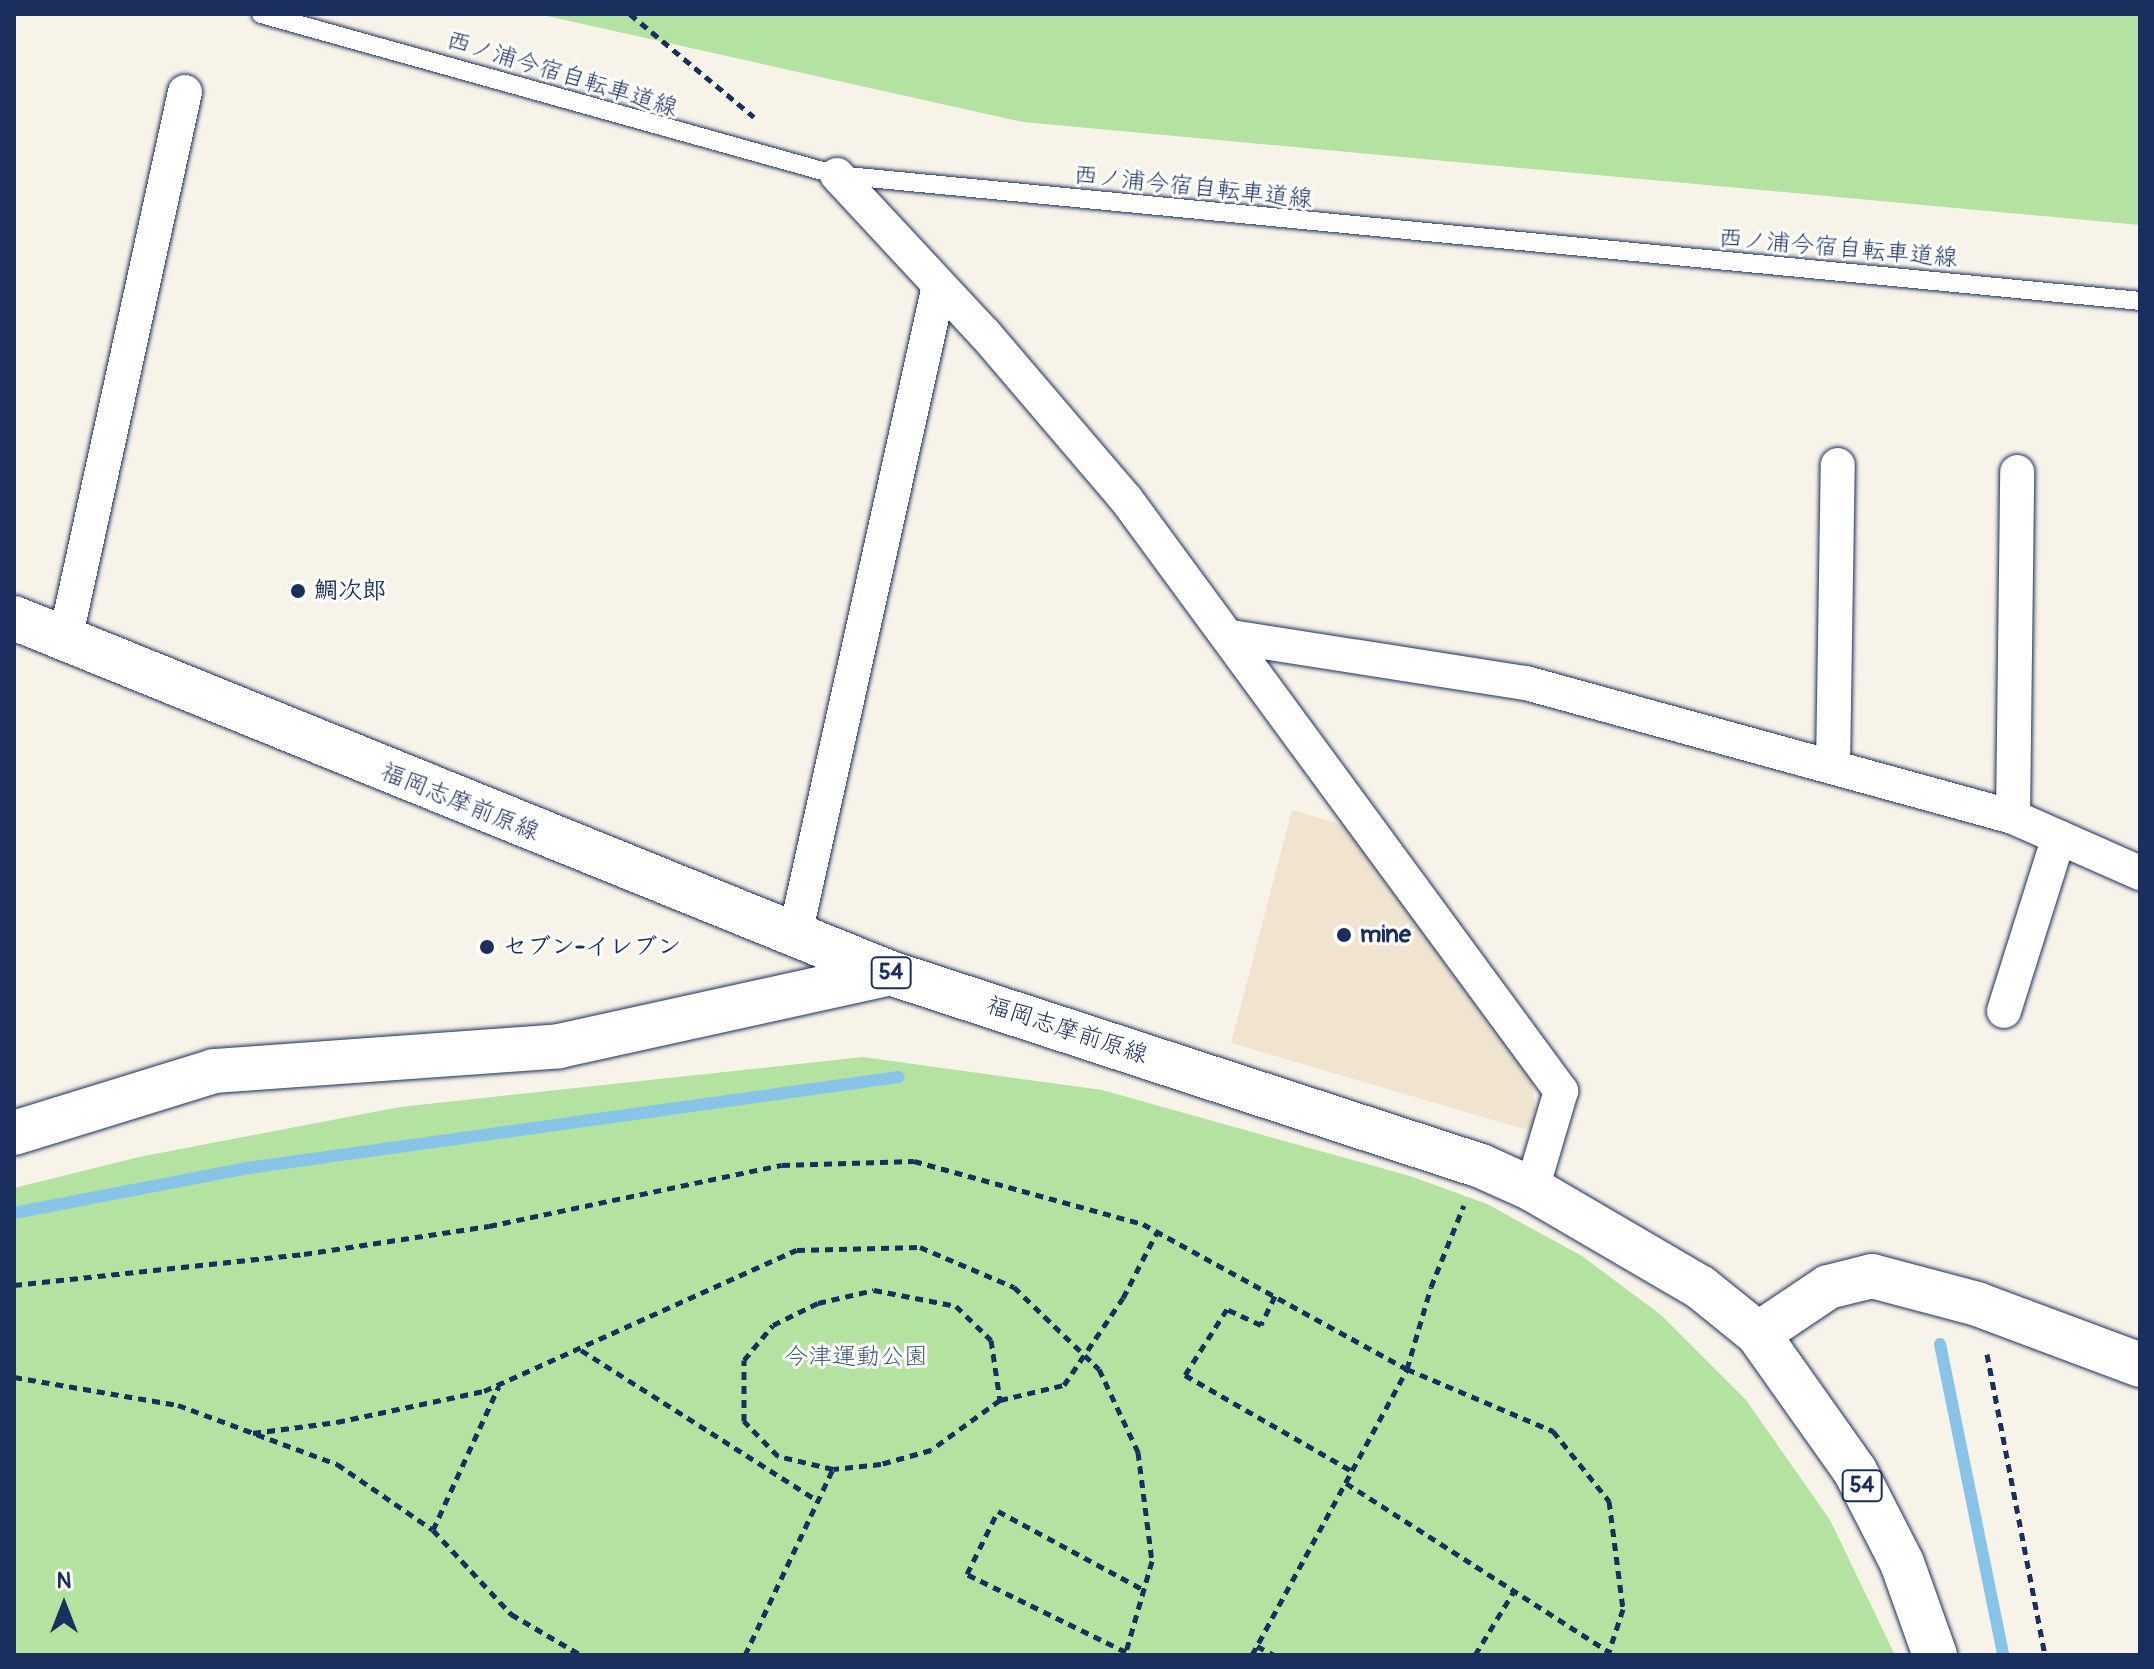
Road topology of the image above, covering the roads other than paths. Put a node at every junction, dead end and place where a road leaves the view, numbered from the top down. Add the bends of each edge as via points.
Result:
1 (261, 14) edge
2 (185, 92) dead end
3 (837, 175) junction
4 (938, 290) junction
5 (2140, 301) edge
6 (1838, 465) dead end
7 (2017, 472) dead end
8 (14, 618) edge
9 (1231, 637) junction
10 (65, 640) junction
11 (1833, 767) junction
12 (2013, 817) junction
13 (2059, 837) junction
14 (2140, 873) edge
15 (795, 935) junction
16 (890, 973) junction
17 (2004, 1011) dead end
18 (14, 1133) edge
19 (1532, 1189) junction
20 (1758, 1334) junction
21 (2140, 1365) edge
22 (1935, 1655) edge

1 - 3 lane, 西ノ浦今宿自転車道線
2 - 10 street
3 - 4 street
3 - 5 lane, 西ノ浦今宿自転車道線
4 - 9 street via 985,334 1126,499
4 - 15 street
6 - 11 street
7 - 12 street
8 - 10 main road, 福岡志摩前原線 / 54
9 - 11 street via 1526,683
9 - 19 street via 1561,1091
10 - 15 main road, 福岡志摩前原線 / 54
11 - 12 street
12 - 13 street
13 - 14 street
13 - 17 street
15 - 16 main road, 福岡志摩前原線 / 54
16 - 18 main road via 559,1046 214,1071
16 - 19 main road, 福岡志摩前原線 / 54 via 1481,1166
19 - 20 main road, 福岡志摩前原線 / 54 via 1700,1287
20 - 21 main road via 1828,1287 1872,1276 1977,1304
20 - 22 main road, 福岡志摩前原線 / 54 via 1855,1471 1902,1563

